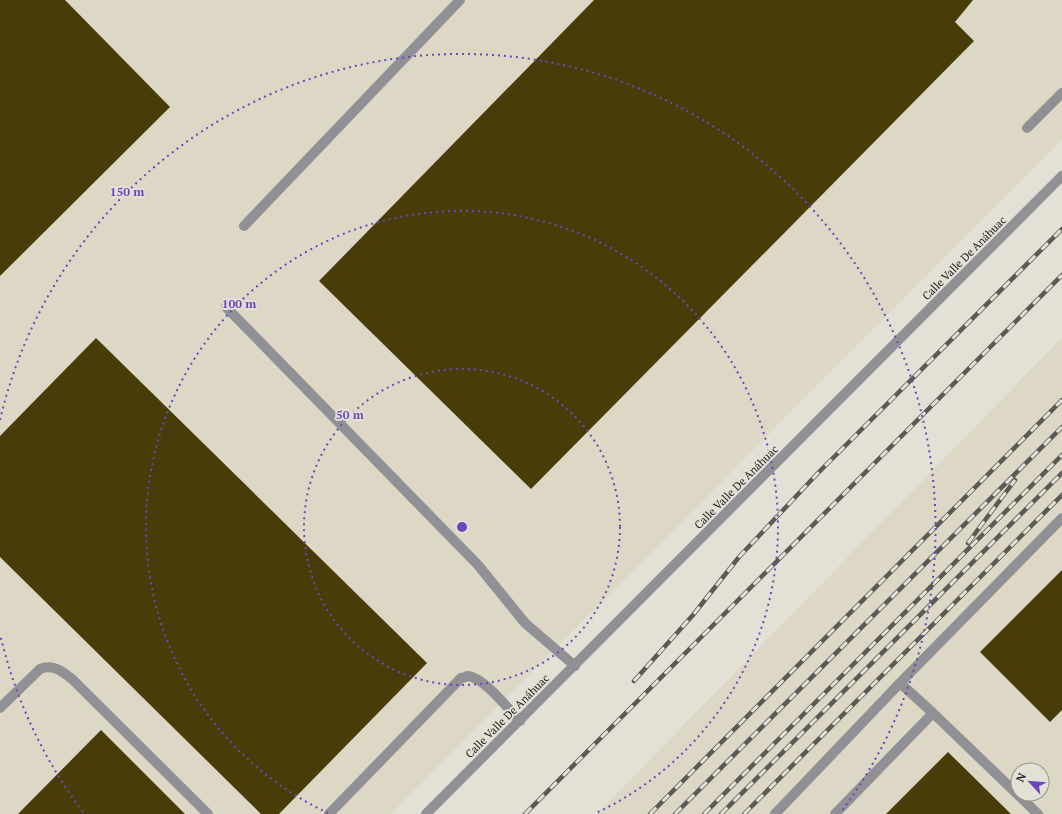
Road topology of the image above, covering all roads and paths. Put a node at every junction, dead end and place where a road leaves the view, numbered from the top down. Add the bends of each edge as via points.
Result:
1 (460, 0) edge
2 (1062, 93) edge
3 (1027, 128) dead end
4 (1062, 176) edge
5 (244, 226) dead end
6 (226, 307) dead end
7 (1062, 518) edge
8 (575, 666) junction
9 (900, 683) junction
10 (0, 708) edge
11 (933, 713) junction
12 (520, 721) junction
13 (208, 814) edge
14 (329, 814) edge
15 (426, 814) edge
16 (775, 814) edge
17 (835, 814) edge
18 (1038, 814) edge

1 - 5 street
2 - 3 street
4 - 8 street, Calle Valle De Anáhuac
6 - 8 street via 478,565 525,623
7 - 9 street
8 - 12 street, Calle Valle De Anáhuac
9 - 11 street
9 - 16 street
10 - 13 street via 40,669 46,666 55,667 72,679
11 - 17 street
11 - 18 street
12 - 14 street via 480,681 467,676 462,678
12 - 15 street, Calle Valle De Anáhuac

